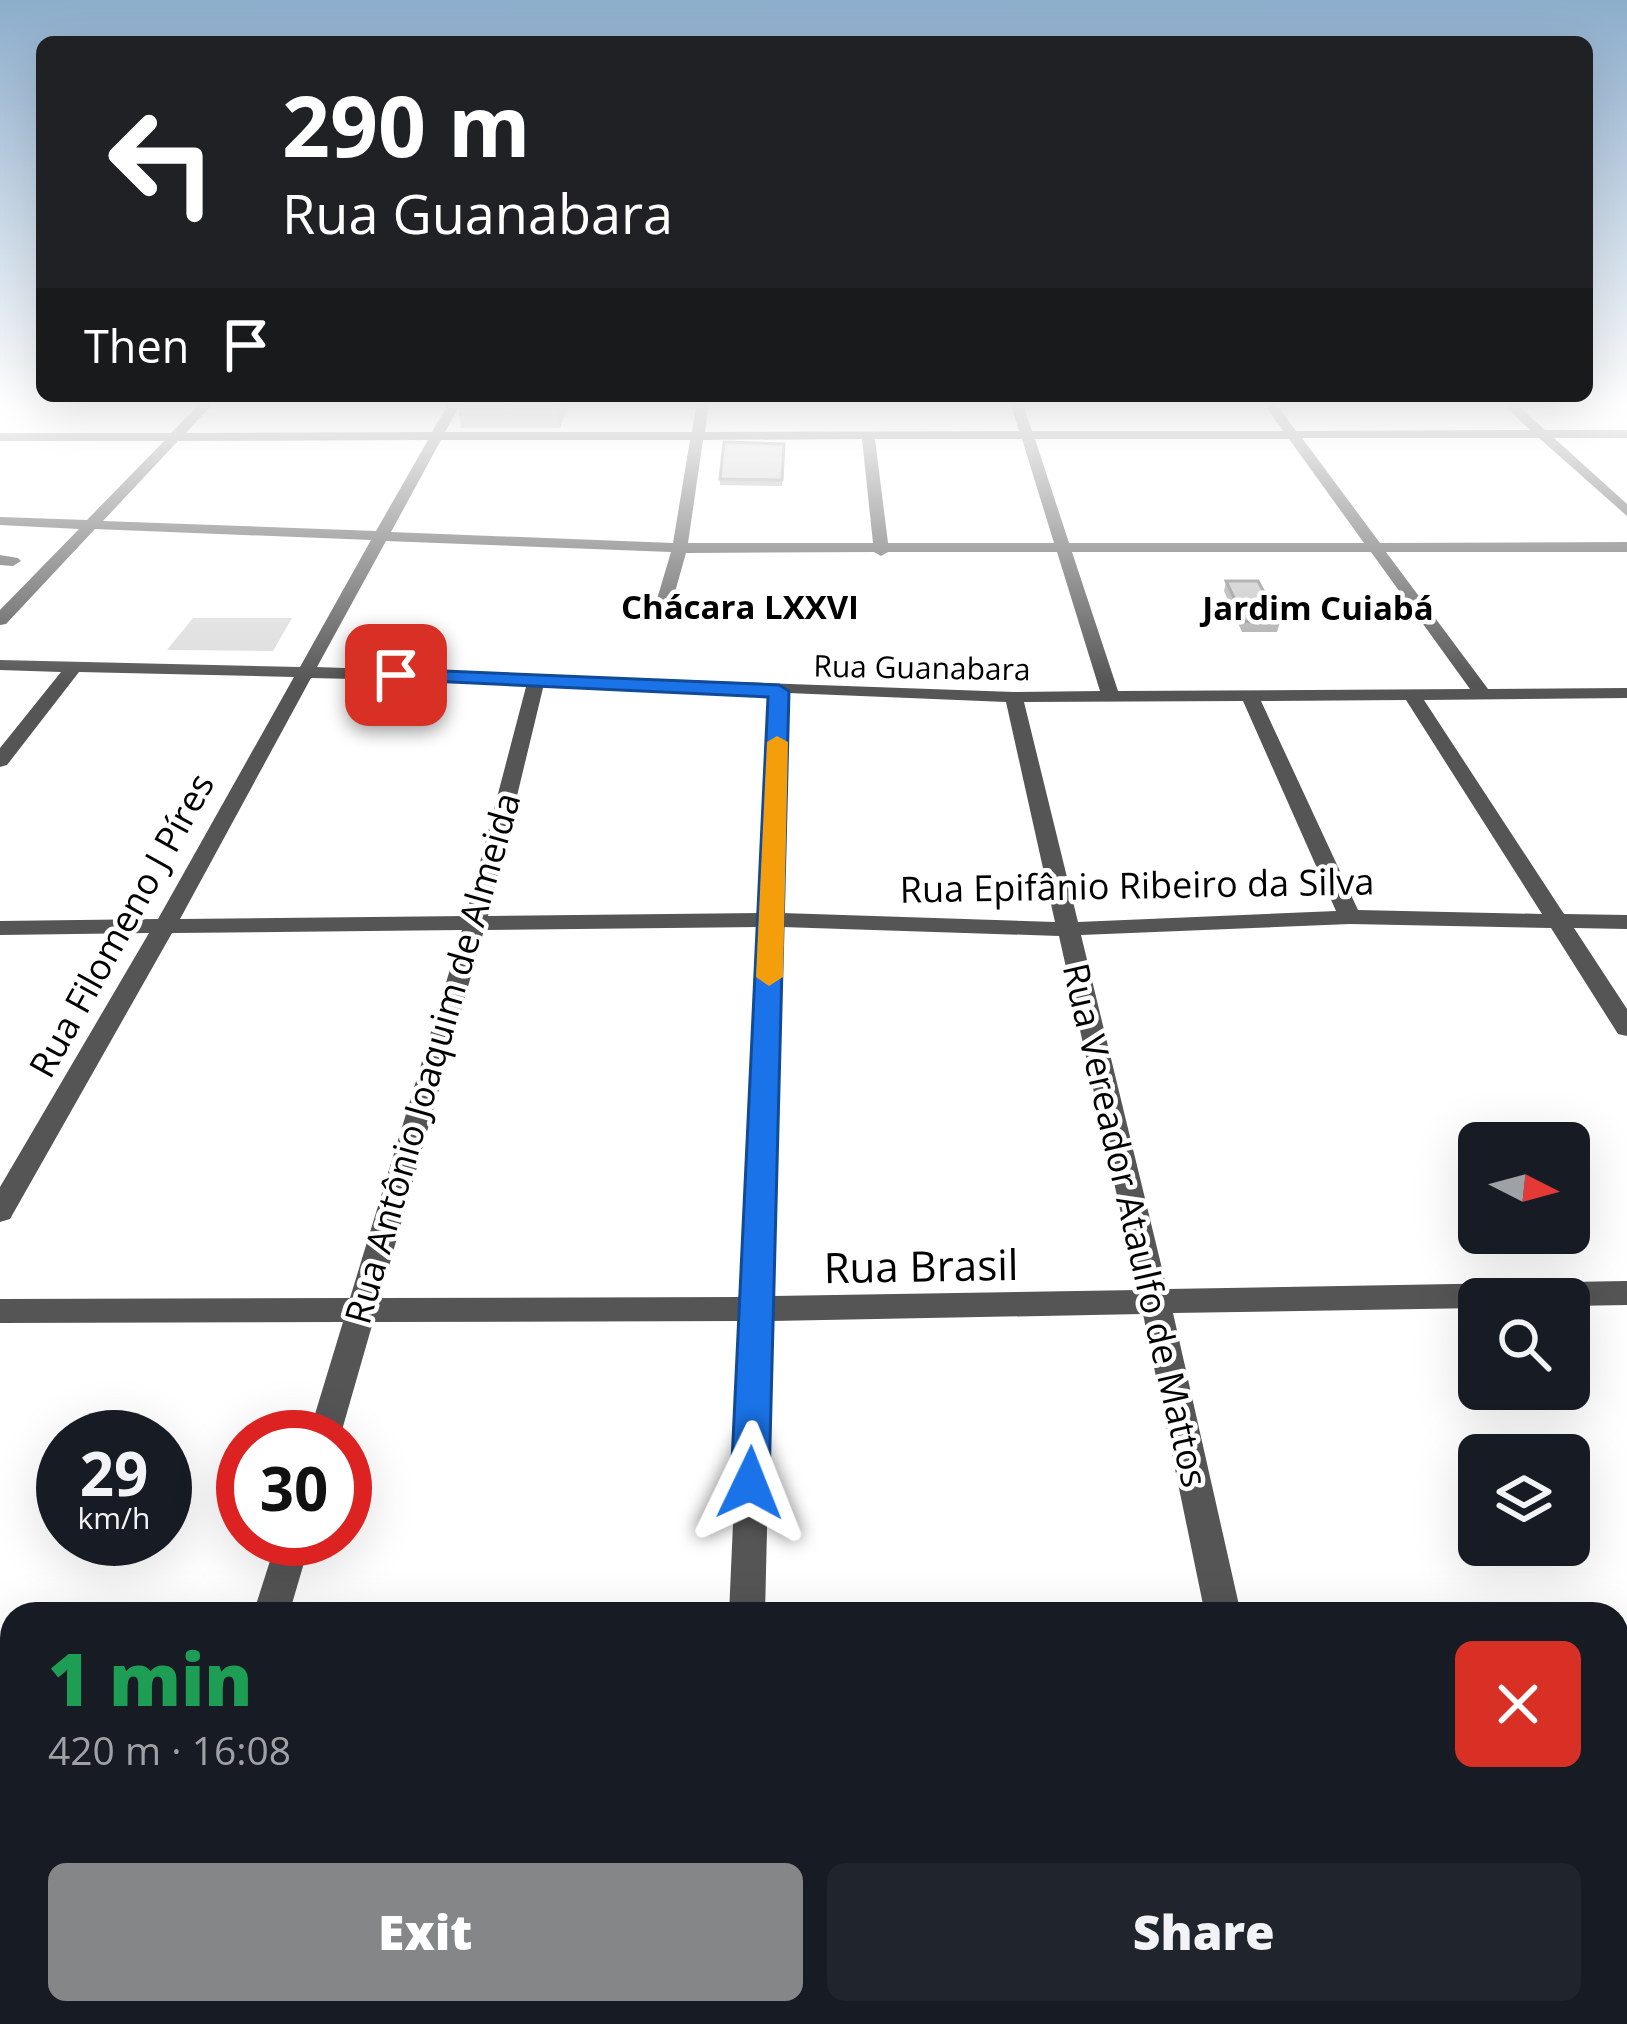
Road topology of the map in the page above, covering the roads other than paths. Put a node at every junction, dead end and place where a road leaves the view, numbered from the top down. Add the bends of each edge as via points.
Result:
1 (118, 495) edge
2 (402, 495) edge
3 (688, 495) edge
4 (875, 495) edge
5 (1048, 495) edge
6 (1335, 495) edge
7 (0, 521) edge
8 (90, 524) junction
9 (379, 535) junction
10 (1370, 546) junction
11 (1627, 547) edge
12 (680, 548) junction
13 (1066, 548) junction
14 (881, 551) junction
15 (664, 599) dead end
16 (0, 620) edge
17 (0, 665) edge
18 (74, 667) junction
19 (302, 673) junction
20 (537, 678) junction
21 (779, 691) junction
22 (1483, 693) junction
23 (1627, 693) edge
24 (1411, 694) junction
25 (1014, 697) junction
26 (1250, 697) junction
27 (1111, 698) junction
28 (0, 761) edge
29 (1350, 917) junction
30 (772, 920) junction
31 (1627, 922) edge
32 (475, 923) junction
33 (1559, 923) junction
34 (165, 926) junction
35 (0, 928) edge
36 (1068, 929) junction
37 (1627, 1028) edge
38 (0, 1211) edge
39 (1627, 1293) edge
40 (1156, 1303) junction
41 (362, 1309) junction
42 (754, 1309) junction
43 (0, 1311) edge
44 (332, 1410) edge
45 (285, 1566) edge
46 (275, 1602) edge
47 (747, 1602) edge
48 (1220, 1602) edge

1 - 8 street
2 - 9 street, Rua Filomeno J Píres
3 - 12 street
4 - 14 street
5 - 13 street
6 - 10 street
7 - 8 street
8 - 9 street
8 - 16 street
9 - 12 street
9 - 19 street, Rua Filomeno J Píres
10 - 11 street
10 - 13 street
10 - 22 street
12 - 14 street
12 - 15 street
13 - 14 street
13 - 27 street
17 - 18 street, Rua Guanabara
18 - 19 street, Rua Guanabara
18 - 28 street
19 - 20 street, Rua Guanabara
19 - 34 street, Rua Filomeno J Píres
20 - 21 street, Rua Guanabara
20 - 32 street, Rua Antônio Joaquim de Almeida
21 - 25 street, Rua Guanabara
21 - 30 street
22 - 23 street, Rua Guanabara
22 - 24 street, Rua Guanabara
24 - 26 street, Rua Guanabara
24 - 33 street
25 - 27 street, Rua Guanabara
25 - 36 street, Rua Vereador Ataulfo de Mattos
26 - 27 street, Rua Guanabara
26 - 29 street
29 - 33 street, Rua Epifânio Ribeiro da Silva
29 - 36 street, Rua Epifânio Ribeiro da Silva
30 - 32 street, Rua Epifânio Ribeiro da Silva
30 - 36 street, Rua Epifânio Ribeiro da Silva
30 - 42 street
31 - 33 street, Rua Epifânio Ribeiro da Silva
32 - 34 street, Rua Epifânio Ribeiro da Silva
32 - 41 street, Rua Antônio Joaquim de Almeida
33 - 37 street
34 - 35 street, Rua Epifânio Ribeiro da Silva
34 - 38 street, Rua Filomeno J Píres
36 - 40 street, Rua Vereador Ataulfo de Mattos
39 - 40 street, Rua Brasil
40 - 42 street, Rua Brasil
40 - 48 street, Rua Vereador Ataulfo de Mattos
41 - 42 street, Rua Brasil
41 - 43 street, Rua Brasil
41 - 44 street, Rua Antônio Joaquim de Almeida
42 - 47 street
45 - 46 street

